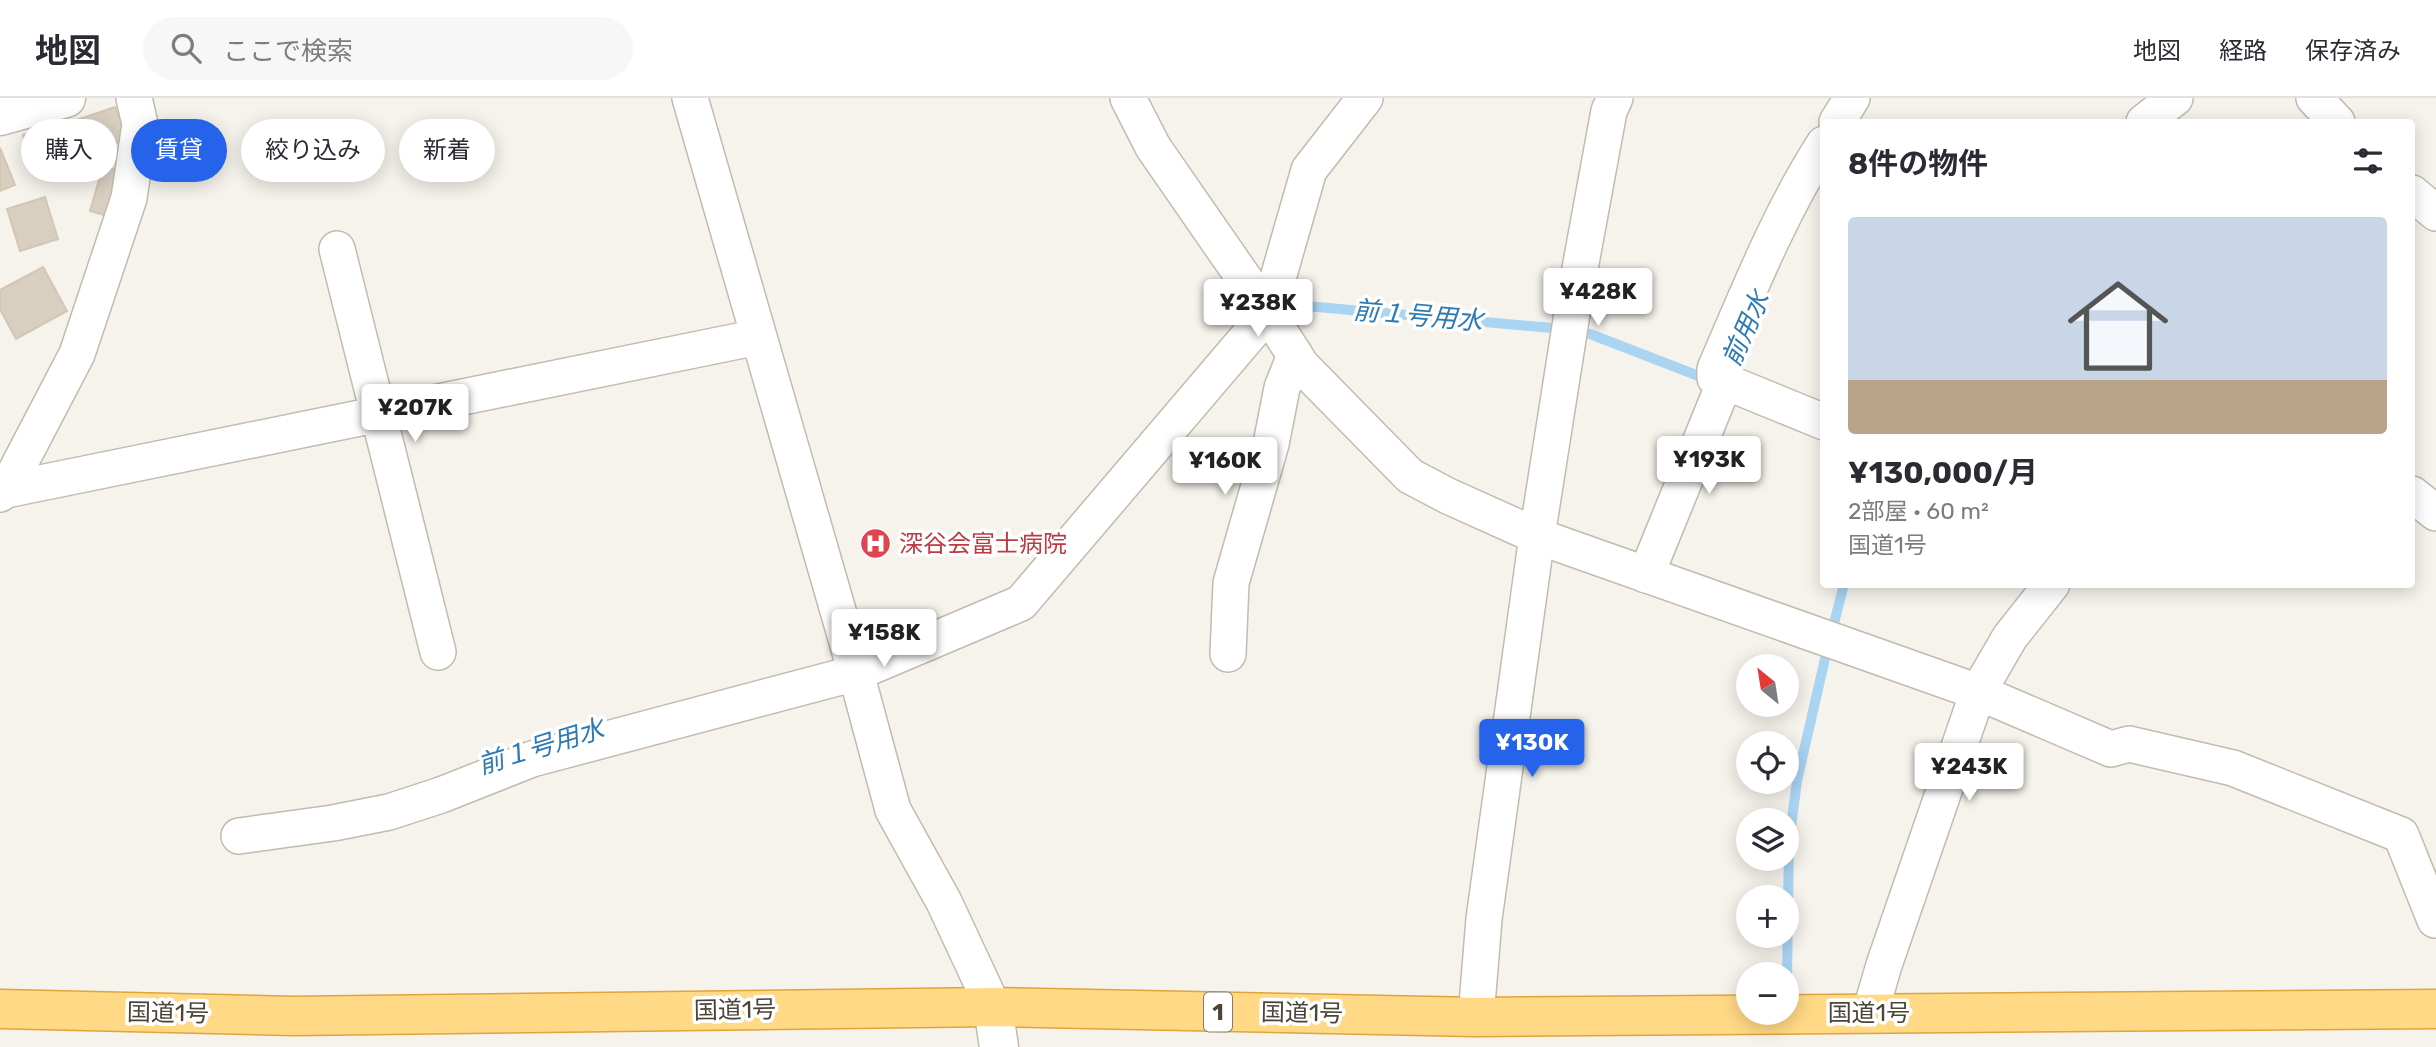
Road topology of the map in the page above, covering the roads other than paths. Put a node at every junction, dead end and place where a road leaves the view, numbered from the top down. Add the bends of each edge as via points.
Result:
1 (66, 98) edge
2 (134, 98) edge
3 (690, 98) edge
4 (1128, 98) edge
5 (1365, 98) edge
6 (1852, 98) edge
7 (2175, 98) edge
8 (2314, 98) edge
9 (1606, 102) edge
10 (0, 117) edge
11 (1839, 119) edge
12 (2148, 119) edge
13 (2334, 119) edge
14 (1820, 150) edge
15 (2415, 195) edge
16 (2436, 212) edge
17 (337, 249) dead end
18 (1269, 313) junction
19 (758, 337) junction
20 (1295, 355) junction
21 (1722, 386) junction
22 (379, 414) junction
23 (1820, 421) edge
24 (3, 492) edge
25 (2415, 496) edge
26 (2436, 513) edge
27 (1537, 536) junction
28 (1646, 575) junction
29 (2049, 588) edge
30 (438, 652) dead end
31 (1228, 654) dead end
32 (856, 673) junction
33 (1978, 692) junction
34 (239, 836) dead end
35 (2436, 920) edge
36 (993, 1007) junction
37 (0, 1009) edge
38 (2436, 1009) edge
39 (1870, 1013) junction
40 (1476, 1017) junction
41 (999, 1047) edge

1 - 10 street
2 - 24 street via 140,124 129,198 77,354
3 - 19 street
4 - 18 street via 1153,147
5 - 18 street via 1309,170
6 - 11 street
7 - 12 street
8 - 13 street
9 - 27 street
14 - 21 street via 1759,269 1715,369
15 - 16 street
17 - 22 street
18 - 20 street
18 - 32 street via 1021,603
19 - 22 street
19 - 32 street
20 - 27 street via 1410,476
20 - 31 street via 1282,388 1271,444 1231,583
21 - 23 street
21 - 28 street
22 - 24 street
22 - 30 street
25 - 26 street
27 - 28 street
27 - 40 street via 1484,919
28 - 33 street
29 - 33 street via 2010,637
32 - 34 street via 532,759 389,811
32 - 36 street via 893,810 944,902
33 - 35 street via 2111,749 2129,744 2233,768 2401,835
33 - 39 street
36 - 37 highway, 国道1号 / 1 via 292,1016
36 - 40 highway, 国道1号 / 1
36 - 41 street
38 - 39 highway, 国道1号 / 1
39 - 40 highway, 国道1号 / 1

